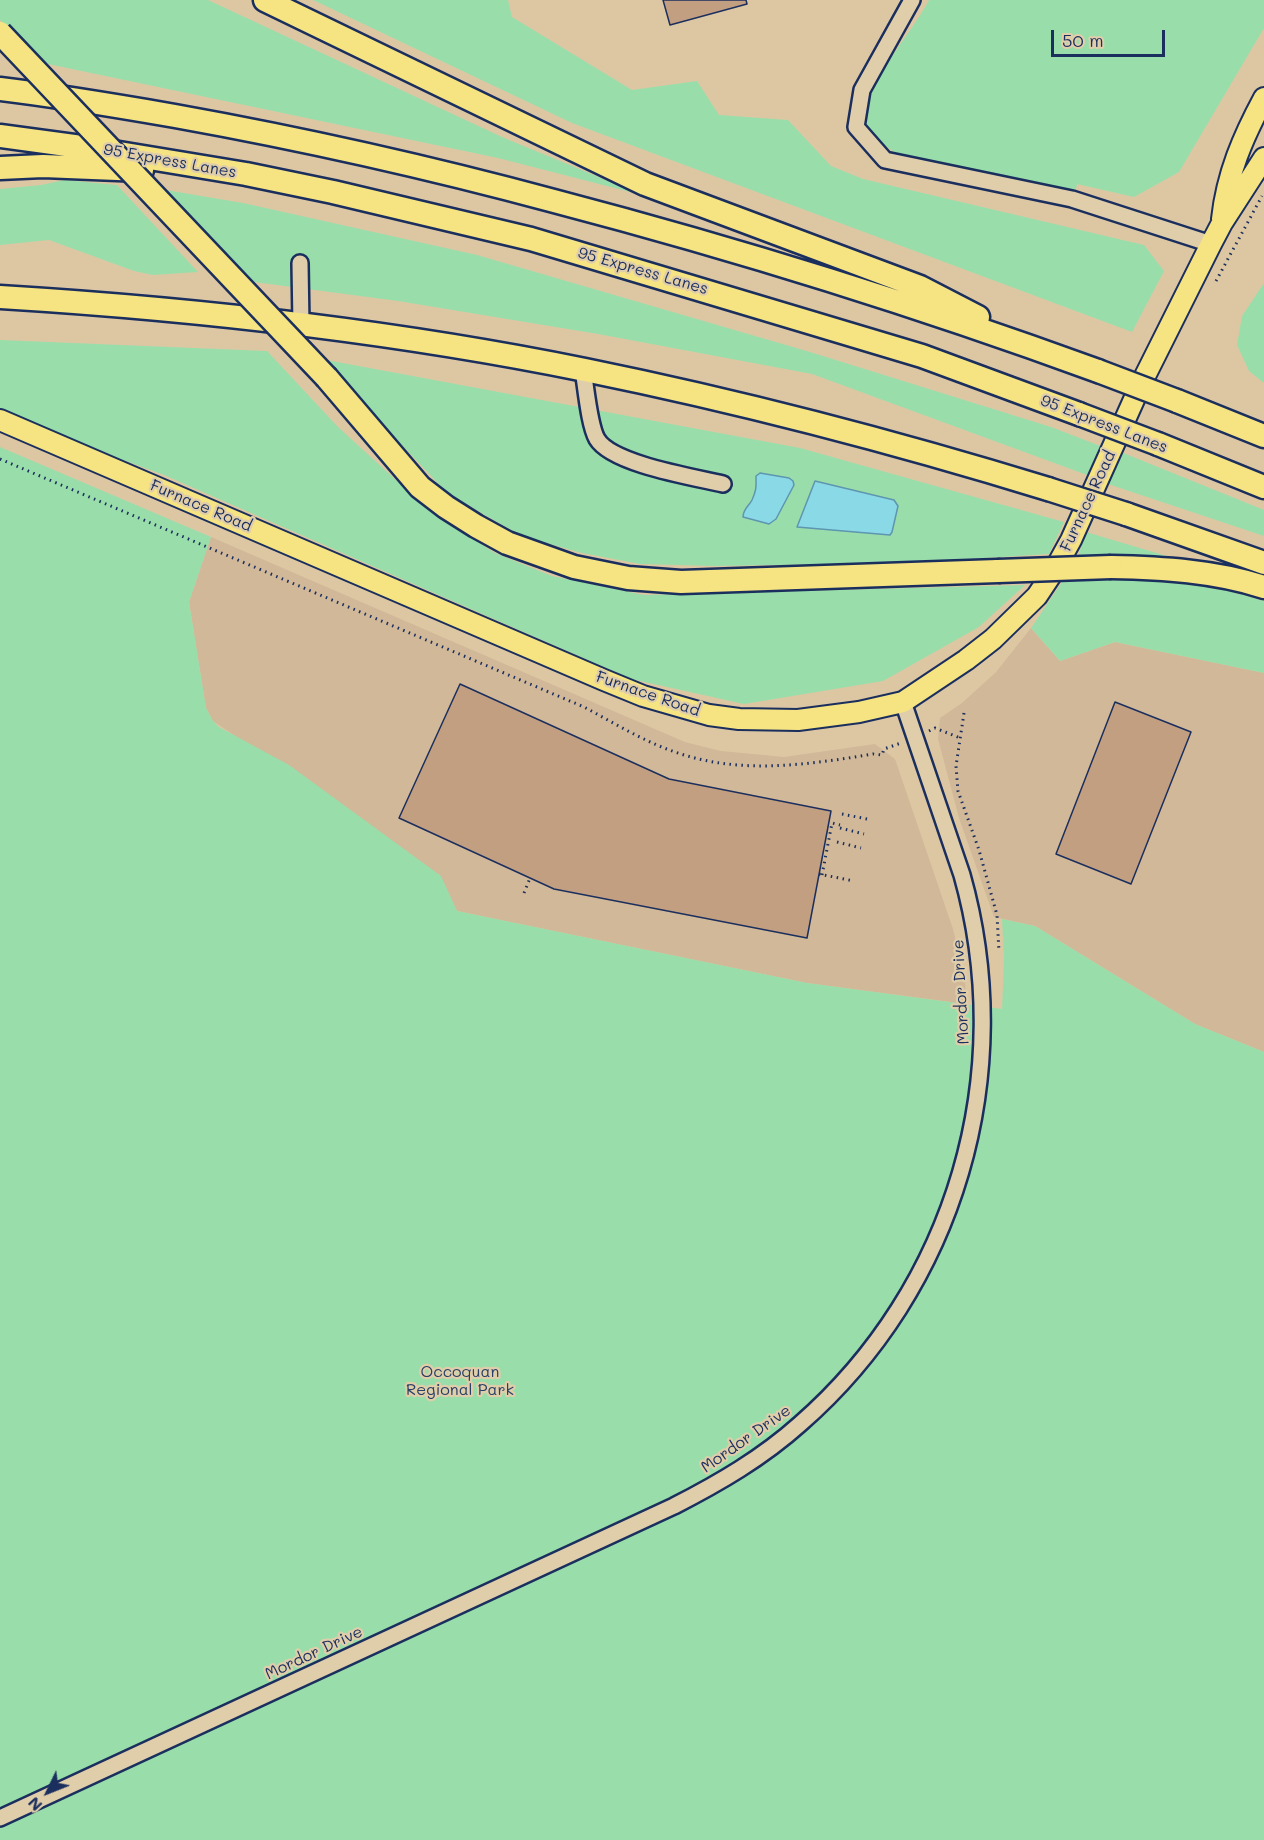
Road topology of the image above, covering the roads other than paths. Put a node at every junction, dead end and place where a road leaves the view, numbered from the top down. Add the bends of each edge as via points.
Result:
1 (265, 0) edge
2 (912, 0) edge
3 (0, 33) edge
4 (0, 89) edge
5 (1264, 98) edge
6 (0, 136) edge
7 (1264, 158) edge
8 (0, 168) edge
9 (246, 174) junction
10 (1222, 223) junction
11 (1211, 244) junction
12 (300, 263) dead end
13 (0, 297) edge
14 (301, 325) junction
15 (1038, 349) junction
16 (583, 370) junction
17 (0, 420) edge
18 (1264, 436) edge
19 (723, 484) dead end
20 (1264, 487) edge
21 (1264, 563) edge
22 (1264, 587) edge
23 (903, 702) junction
24 (0, 1818) edge

1 - 15 highway via 645,184 920,286
2 - 11 street via 862,90 856,127 885,160 1072,199
3 - 22 highway, bridge via 327,378 413,479 437,500 507,543 574,567 628,578 681,582 1111,567 1183,571
4 - 15 highway via 218,124 414,164 715,245
5 - 10 main road, Furnace Road via 1232,166
6 - 9 highway, 95 Express Lanes
7 - 10 main road, Furnace Road
8 - 9 highway via 43,166
9 - 20 highway, 95 Express Lanes, bridge via 542,242 922,356
10 - 11 main road, Furnace Road
11 - 23 main road, Furnace Road via 1141,384 1071,540 1037,596 999,634
12 - 14 street
13 - 14 highway via 152,308
14 - 16 highway
15 - 18 highway, bridge
16 - 19 street via 594,432 606,449 642,464
16 - 21 highway, bridge via 810,421 941,456 1126,514
17 - 23 main road, Furnace Road via 604,680 682,709 778,721 859,712
23 - 24 street, Mordor Drive via 970,902 981,979 982,1058 969,1144 939,1236 892,1320 865,1357 800,1425 712,1486

